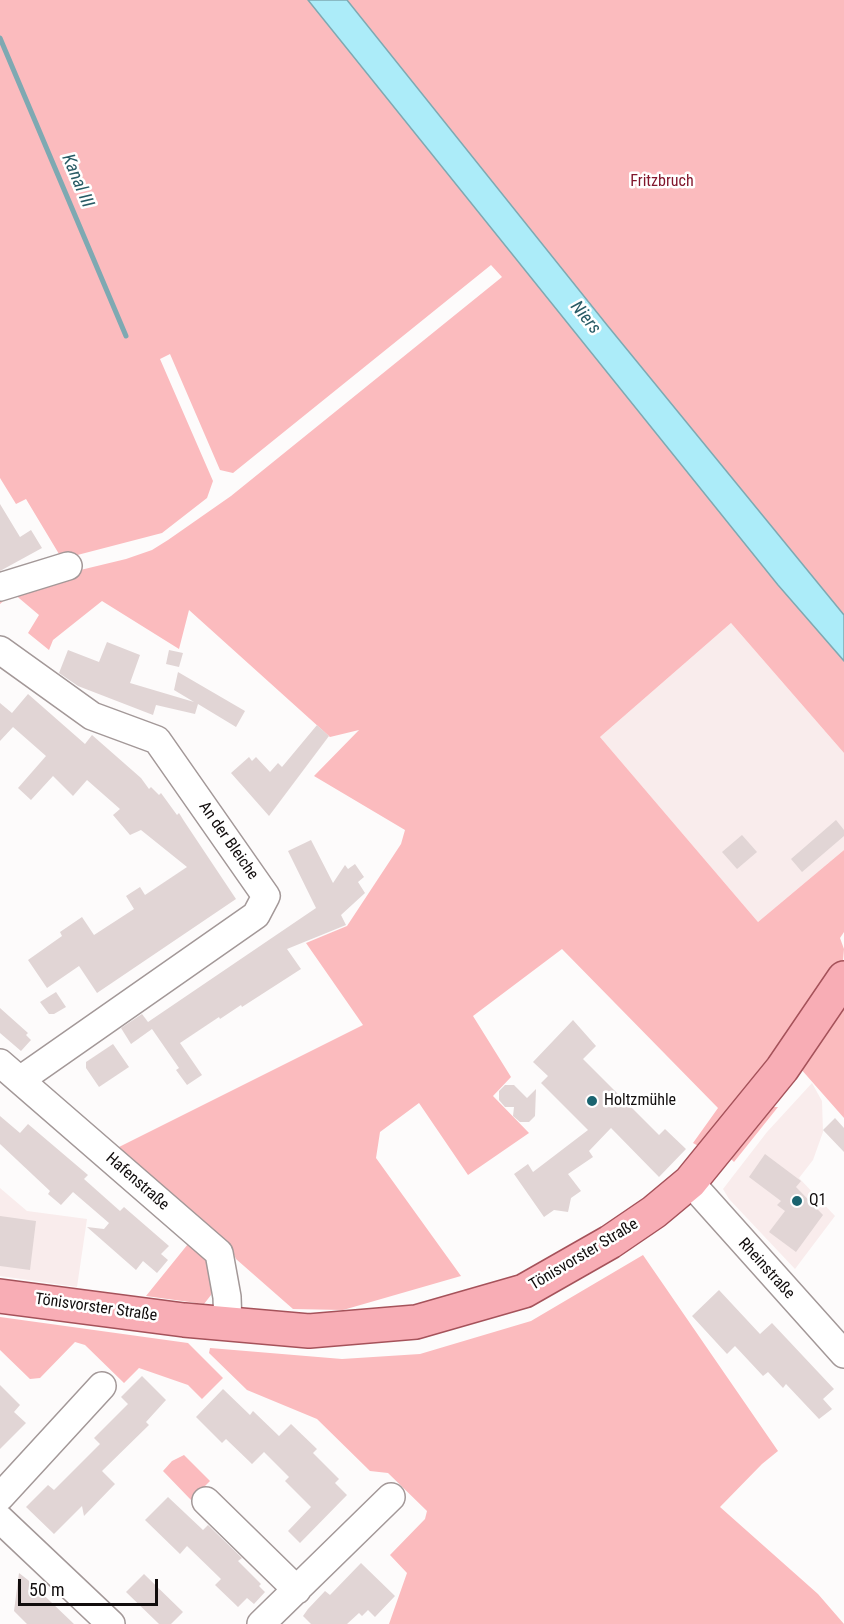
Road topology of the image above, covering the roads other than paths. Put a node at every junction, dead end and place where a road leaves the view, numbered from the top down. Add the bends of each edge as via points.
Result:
1 (68, 566) dead end
2 (0, 587) edge
3 (0, 650) edge
4 (844, 978) edge
5 (10, 1072) edge
6 (690, 1182) junction
7 (0, 1296) edge
8 (228, 1325) junction
9 (844, 1354) edge
10 (102, 1386) dead end
11 (0, 1497) edge
12 (391, 1497) dead end
13 (206, 1501) dead end
14 (0, 1519) edge
15 (297, 1590) junction
16 (111, 1624) edge
17 (261, 1624) edge

1 - 2 street
3 - 5 street, An der Bleiche via 92,716 157,740 266,896 256,915
4 - 6 main road, Tönisvorster Straße via 782,1069
5 - 8 street, Hafenstraße via 219,1253
6 - 8 main road, Tönisvorster Straße via 610,1242 533,1287 493,1302 405,1323 309,1331
6 - 9 street, Rheinstraße
7 - 8 main road, Tönisvorster Straße
10 - 11 street
12 - 15 street
13 - 15 street
14 - 16 street
15 - 17 street

